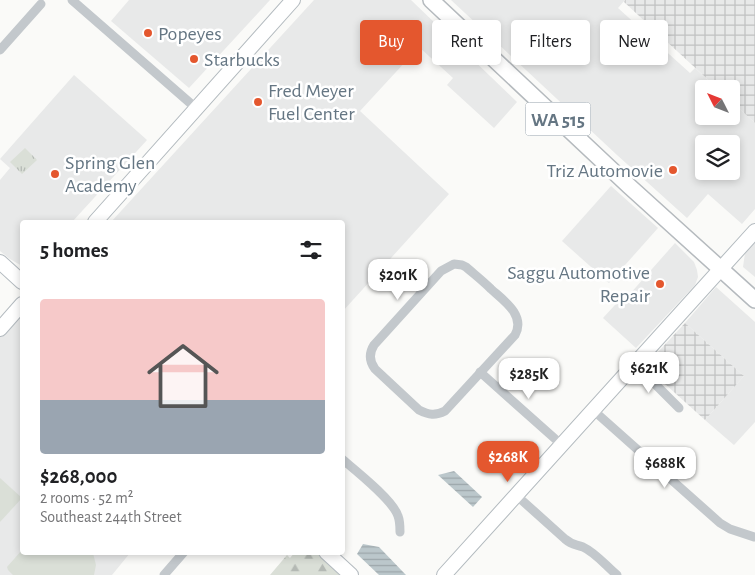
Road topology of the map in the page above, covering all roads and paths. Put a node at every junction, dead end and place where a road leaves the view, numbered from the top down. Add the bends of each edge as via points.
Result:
1 (72, 0) edge
2 (293, 0) edge
3 (431, 0) edge
4 (41, 4) dead end
5 (0, 50) edge
6 (197, 108) junction
7 (97, 220) edge
8 (755, 231) edge
9 (0, 262) edge
10 (721, 269) junction
11 (20, 280) edge
12 (755, 300) edge
13 (20, 306) edge
14 (0, 330) edge
15 (635, 364) junction
16 (480, 372) junction
17 (680, 408) dead end
18 (593, 410) junction
19 (562, 445) junction
20 (345, 462) edge
21 (516, 495) junction
22 (400, 532) dead end
23 (754, 537) dead end
24 (181, 555) edge
25 (329, 555) edge
26 (164, 575) edge
27 (351, 575) edge
28 (444, 575) edge
29 (617, 575) edge

1 - 6 street
2 - 6 street
3 - 10 main road, WA 515
4 - 5 street
6 - 7 street
8 - 10 street
9 - 11 street
10 - 12 main road, WA 515
10 - 15 street
13 - 14 street
15 - 17 street
15 - 18 street
16 - 16 street via 515,334 517,317 509,305 462,265 454,264 440,270 370,351 375,369 426,414 445,411
16 - 19 street
18 - 19 street
18 - 23 street via 720,523
19 - 21 street
20 - 22 street via 394,508
21 - 28 street
21 - 29 street via 565,539 591,552
24 - 26 street
25 - 27 street

